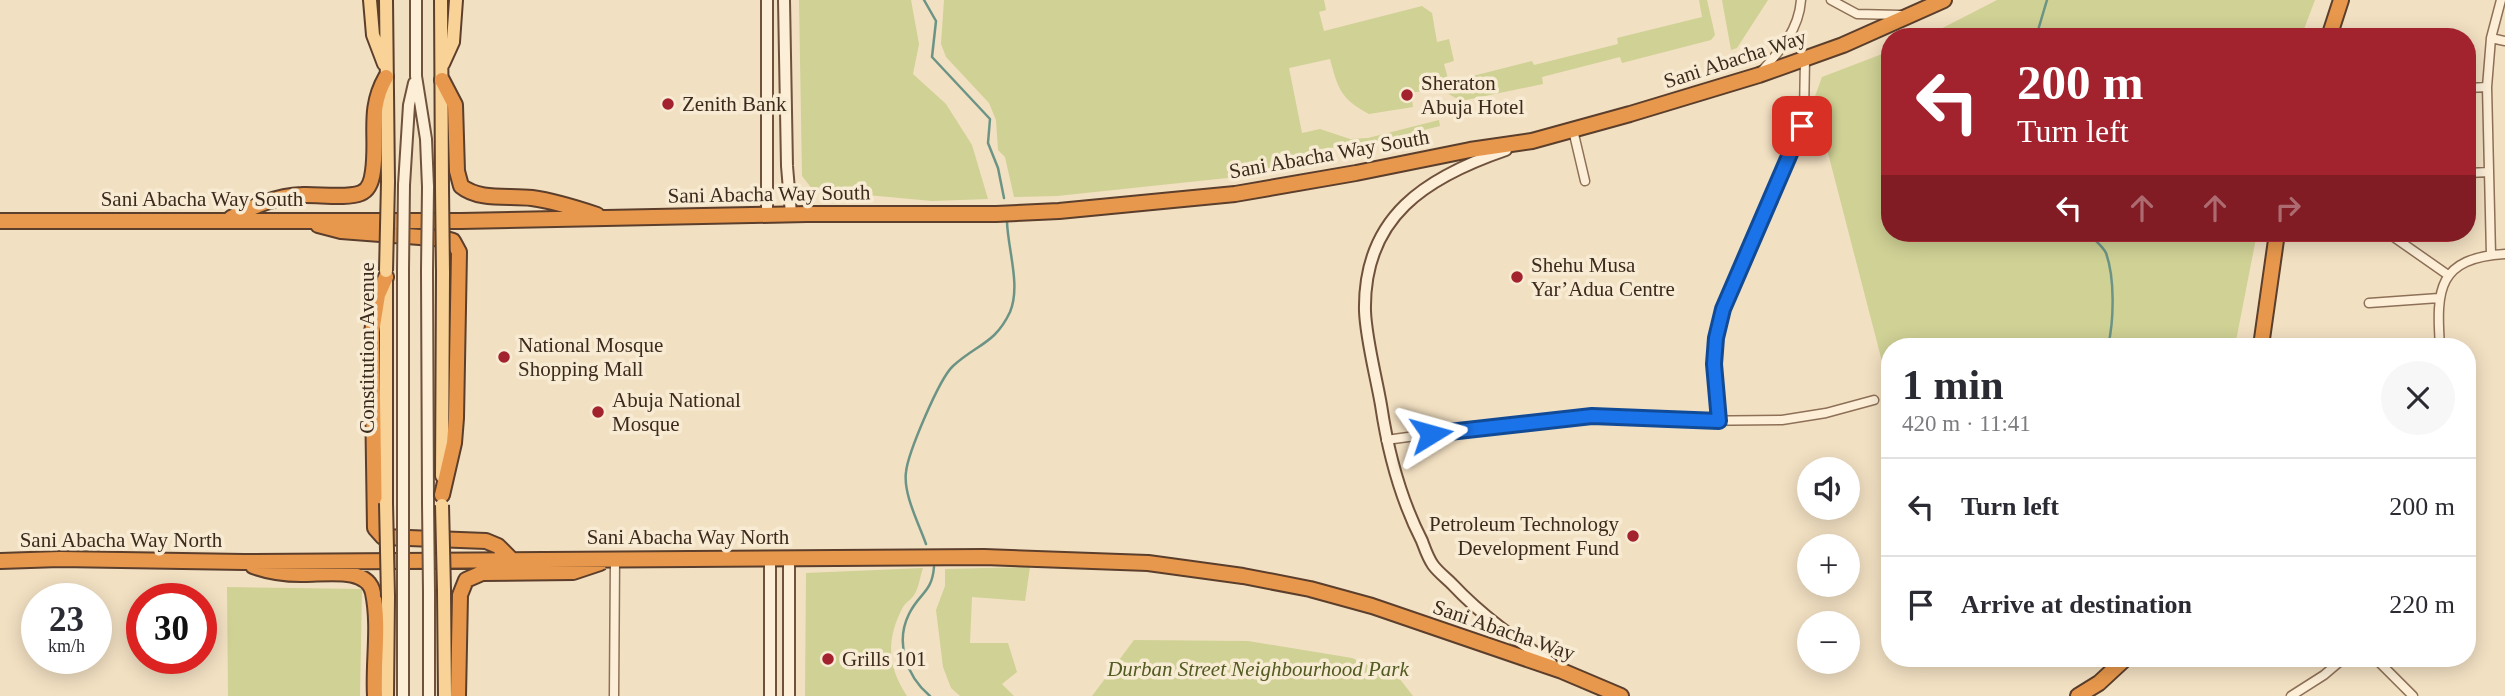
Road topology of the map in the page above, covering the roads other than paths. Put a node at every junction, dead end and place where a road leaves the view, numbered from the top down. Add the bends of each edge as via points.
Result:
1 (370, 0) edge
2 (386, 0) edge
3 (416, 0) edge
4 (442, 0) edge
5 (456, 0) edge
6 (767, 0) edge
7 (784, 0) edge
8 (1801, 0) edge
9 (1831, 0) edge
10 (1944, 0) edge
11 (2341, 0) edge
12 (2501, 0) edge
13 (1913, 14) junction
14 (1881, 28) edge
15 (1881, 28) edge
16 (2332, 28) edge
17 (2491, 38) junction
18 (2505, 41) edge
19 (1805, 59) junction
20 (386, 72) junction
21 (442, 73) junction
22 (1759, 75) junction
23 (416, 76) junction
24 (2487, 87) junction
25 (2476, 88) edge
26 (1573, 130) junction
27 (1532, 141) junction
28 (2489, 172) junction
29 (2476, 173) edge
30 (1585, 181) dead end
31 (767, 214) junction
32 (791, 214) junction
33 (608, 218) junction
34 (0, 220) edge
35 (227, 220) junction
36 (309, 220) junction
37 (2276, 242) edge
38 (2401, 242) edge
39 (2505, 254) edge
40 (2491, 255) junction
41 (386, 274) junction
42 (2448, 275) junction
43 (2439, 298) junction
44 (2369, 303) dead end
45 (2262, 338) edge
46 (2440, 338) edge
47 (1874, 400) dead end
48 (1719, 421) junction
49 (1386, 440) junction
50 (442, 500) junction
51 (770, 557) junction
52 (789, 557) junction
53 (511, 559) junction
54 (615, 559) junction
55 (0, 561) edge
56 (244, 562) junction
57 (1372, 606) joint
58 (2116, 667) edge
59 (2333, 667) edge
60 (2384, 667) edge
61 (1562, 671) junction
62 (452, 674) junction
63 (374, 689) edge
64 (387, 696) edge
65 (403, 696) edge
66 (429, 696) edge
67 (445, 696) edge
68 (458, 696) edge
69 (614, 696) edge
70 (771, 696) edge
71 (789, 696) edge
72 (1621, 696) edge
73 (2078, 696) edge
74 (2291, 696) edge
75 (2413, 696) edge

1 - 20 main road via 373,35
2 - 20 main road, Constitution Avenue
3 - 23 main road, Constitution Avenue
4 - 21 main road
5 - 21 main road via 453,42
6 - 31 main road
7 - 32 main road
8 - 22 street via 1794,28
9 - 13 street via 1857,14
10 - 13 highway, Sani Abacha Way
11 - 16 highway
12 - 17 street
13 - 14 highway, Sani Abacha Way
15 - 19 highway, Sani Abacha Way
17 - 18 street
17 - 24 street
19 - 22 highway, Sani Abacha Way
19 - 48 street via 1802,126 1723,309 1716,338
20 - 35 highway via 374,103 374,169 368,188 349,195 280,198
20 - 41 main road, Constitution Avenue, bridge
21 - 33 highway via 454,105 461,186 476,194 551,202
21 - 50 main road, bridge
22 - 26 highway, Sani Abacha Way
23 - 65 main road, Constitution Avenue, bridge via 409,105 404,185
23 - 66 main road, Constitution Avenue, bridge via 428,187
24 - 25 street
24 - 28 street
26 - 27 highway, Sani Abacha Way
26 - 30 street
27 - 32 highway, Sani Abacha Way South via 1235,194 1059,211
27 - 49 main road via 1478,159 1417,192 1391,221 1374,250 1365,311
28 - 29 street
28 - 40 street
31 - 32 highway, Sani Abacha Way South
31 - 33 highway, Sani Abacha Way South
33 - 36 highway, Sani Abacha Way South
34 - 35 highway, Sani Abacha Way South
35 - 36 highway, Sani Abacha Way South
36 - 50 highway via 328,229 446,239 457,246 456,418
37 - 45 highway
38 - 42 street
39 - 40 street
40 - 42 street via 2458,265
41 - 53 highway via 372,332 375,528 383,537 486,541
41 - 64 main road, Constitution Avenue, bridge
42 - 43 street
43 - 44 street
43 - 46 street
47 - 48 street via 1782,420
48 - 49 street via 1592,416
49 - 61 main road via 1401,494 1433,565 1488,619
50 - 62 main road, bridge
51 - 52 highway, Sani Abacha Way North
51 - 54 highway, Sani Abacha Way North
51 - 70 main road
52 - 57 highway, Sani Abacha Way North via 984,557 1148,564 1282,583
52 - 71 main road
53 - 54 highway, Sani Abacha Way North
53 - 56 highway, Sani Abacha Way North
54 - 62 highway via 573,572 482,573 466,580 460,595
54 - 69 street
55 - 56 highway, Sani Abacha Way North
56 - 63 highway via 272,572 348,574 368,582 375,610
57 - 61 highway, Sani Abacha Way
58 - 73 highway
59 - 74 street
60 - 75 street
61 - 72 highway, Sani Abacha Way
62 - 67 main road
62 - 68 highway

